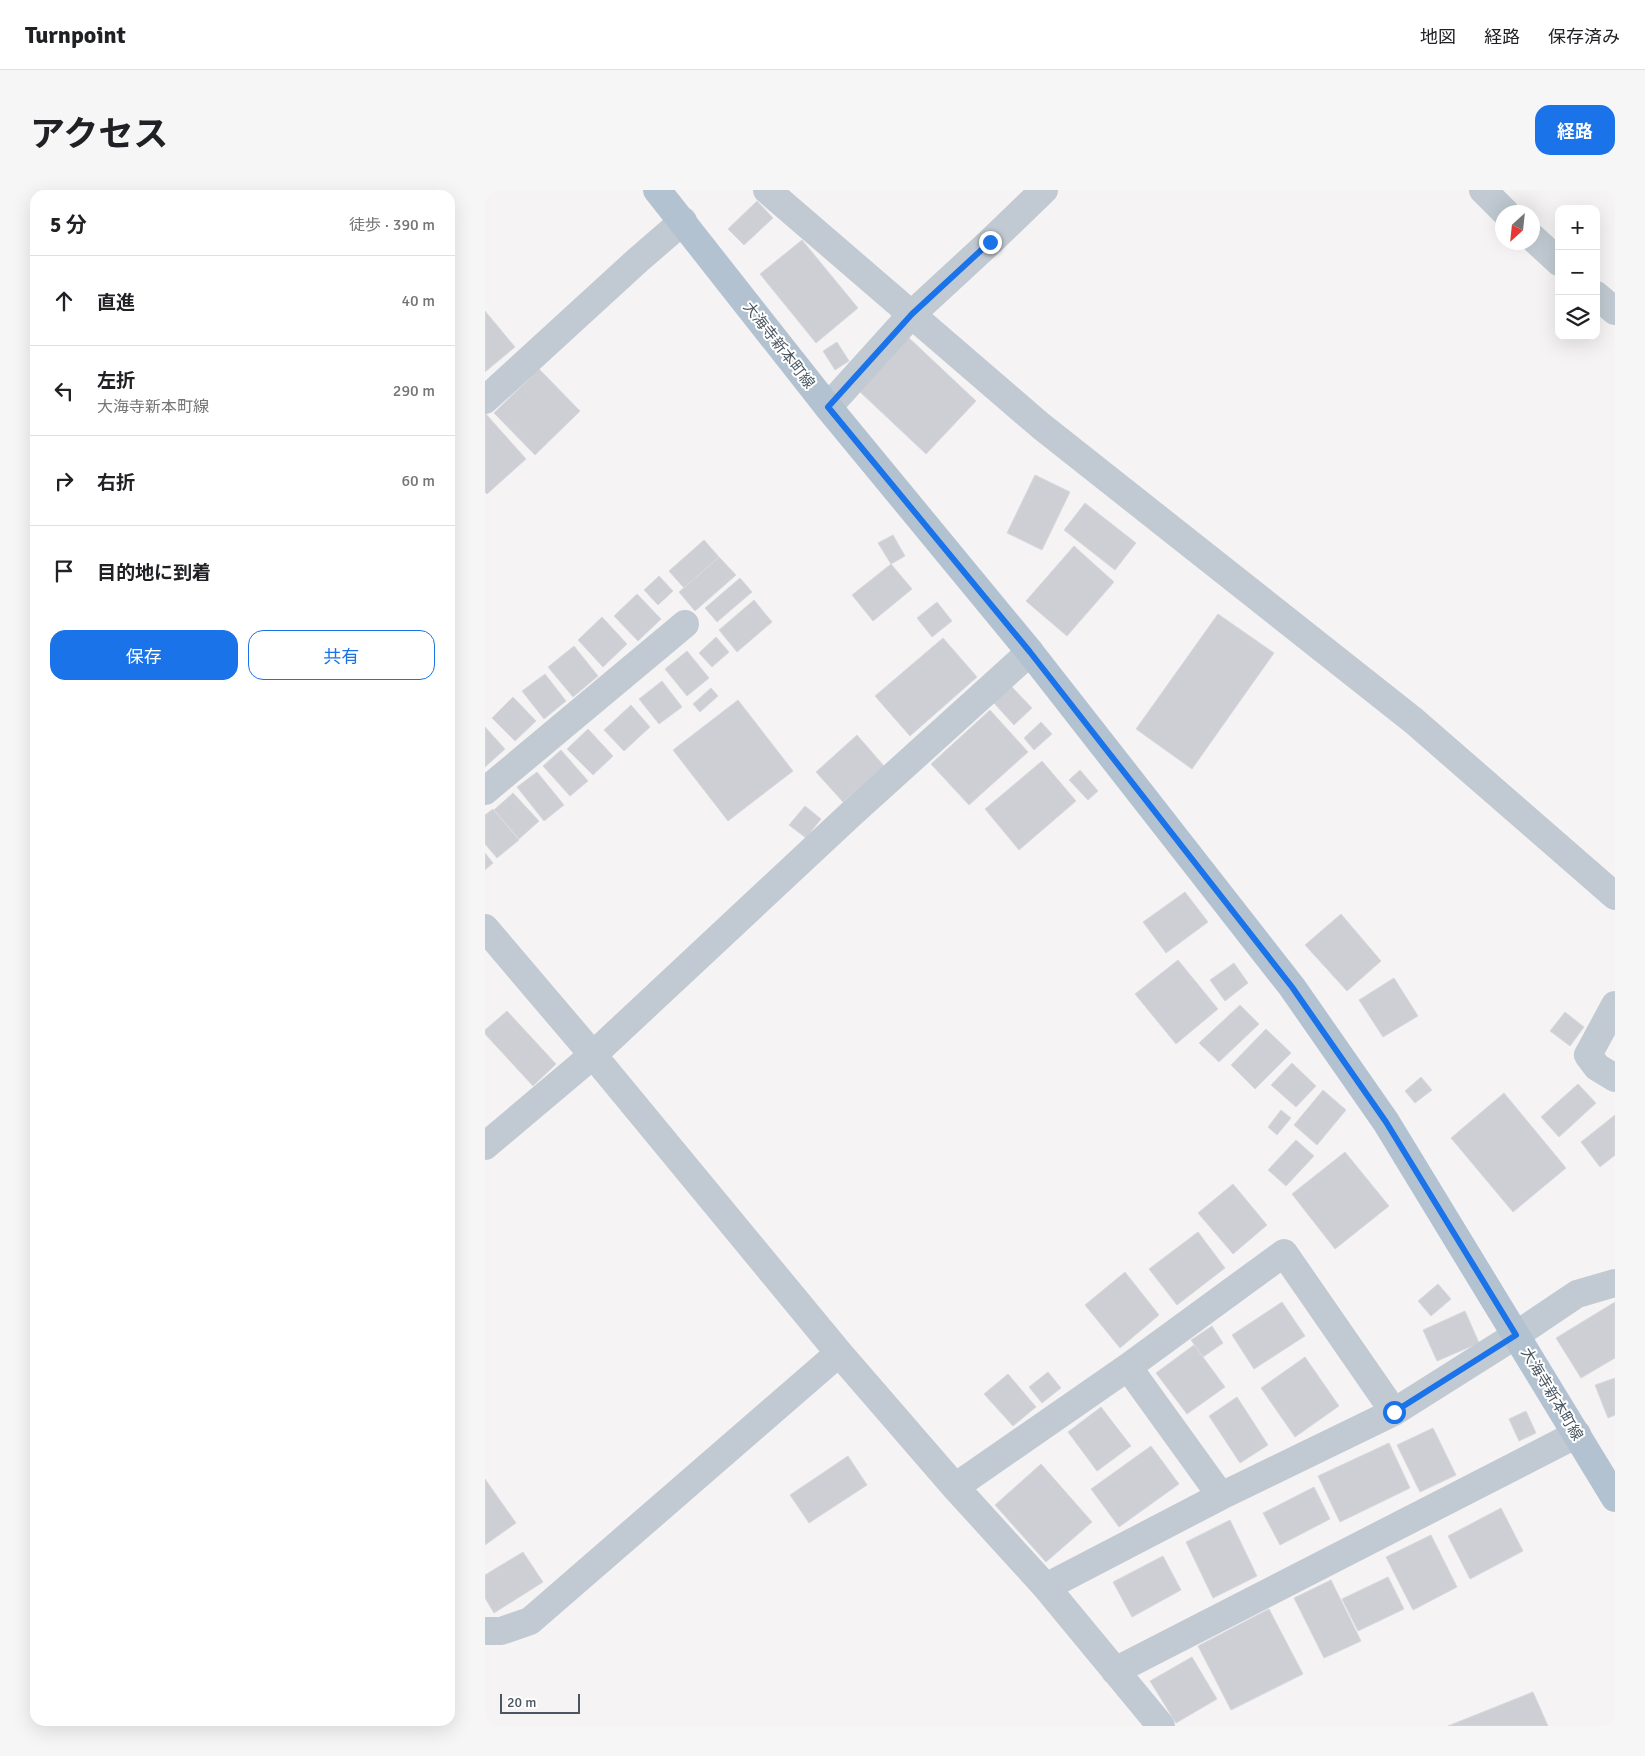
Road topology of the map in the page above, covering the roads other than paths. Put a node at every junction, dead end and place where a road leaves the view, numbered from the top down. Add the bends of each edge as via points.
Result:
1 (657, 190) edge
2 (767, 190) edge
3 (1043, 190) edge
4 (1483, 190) edge
5 (1498, 205) edge
6 (683, 221) junction
7 (1540, 244) edge
8 (1555, 258) edge
9 (1597, 295) edge
10 (1615, 311) edge
11 (912, 314) junction
12 (485, 400) edge
13 (828, 407) junction
14 (685, 624) dead end
15 (1030, 652) junction
16 (485, 791) edge
17 (1615, 896) edge
18 (485, 928) edge
19 (1615, 1005) edge
20 (593, 1055) junction
21 (1615, 1078) edge
22 (485, 1146) edge
23 (1615, 1283) edge
24 (1516, 1335) junction
25 (839, 1353) junction
26 (1128, 1367) junction
27 (1394, 1412) junction
28 (1577, 1434) junction
29 (955, 1487) junction
30 (1221, 1496) junction
31 (1615, 1498) edge
32 (1046, 1587) junction
33 (485, 1631) edge
34 (1115, 1671) junction
35 (1156, 1724) edge

1 - 6 main road, 大海寺新本町線
2 - 11 street
3 - 11 street
4 - 5 street
6 - 12 street
6 - 13 main road, 大海寺新本町線
7 - 8 street
9 - 10 street
11 - 13 street
11 - 17 street via 1041,426 1414,721
13 - 15 main road, 大海寺新本町線
14 - 16 street
15 - 20 street
15 - 24 main road, 大海寺新本町線 via 1292,987 1386,1122
18 - 20 street
19 - 21 street via 1588,1054 1597,1067
20 - 22 street
20 - 25 street
23 - 24 street via 1577,1294
24 - 27 street
24 - 28 main road, 大海寺新本町線
25 - 29 street
25 - 33 street via 530,1621 501,1631
26 - 27 street via 1284,1253
26 - 29 street
26 - 30 street
27 - 30 street
28 - 31 main road, 大海寺新本町線
28 - 34 street
29 - 32 street
30 - 32 street
32 - 34 street
34 - 35 street

